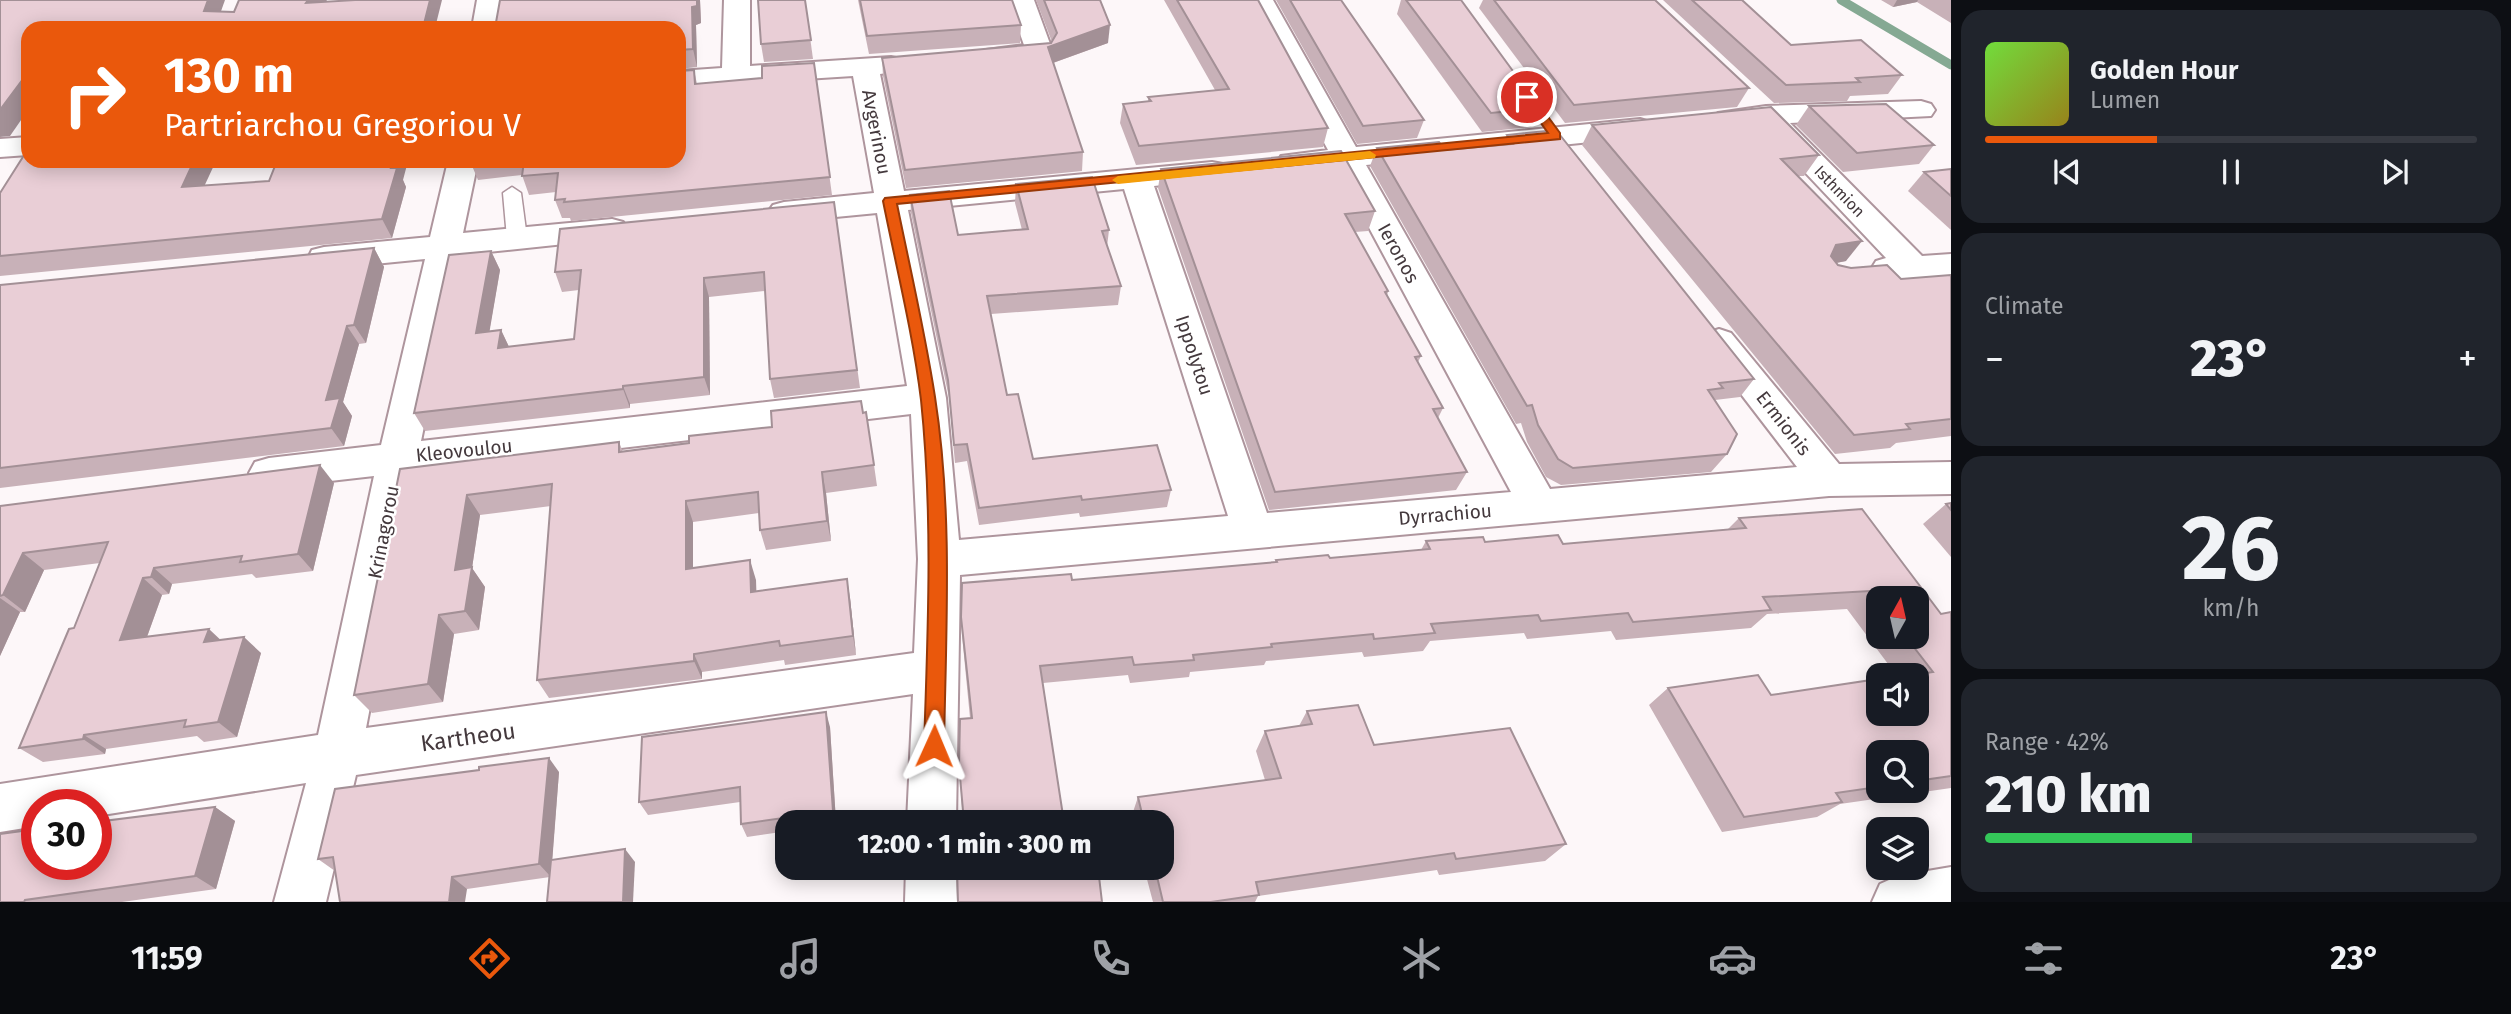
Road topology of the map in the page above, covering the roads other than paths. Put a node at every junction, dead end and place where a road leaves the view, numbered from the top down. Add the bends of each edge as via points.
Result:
1 (490, 0) edge
2 (737, 0) edge
3 (1021, 0) edge
4 (1260, 0) edge
5 (486, 21) edge
6 (973, 58) edge
7 (919, 62) edge
8 (865, 67) junction
9 (736, 73) junction
10 (686, 78) edge
11 (1735, 86) edge
12 (1533, 105) edge
13 (1921, 110) dead end
14 (1766, 115) junction
15 (1556, 136) junction
16 (0, 148) edge
17 (21, 158) edge
18 (1347, 158) junction
19 (462, 168) edge
20 (1581, 168) edge
21 (1136, 178) junction
22 (512, 193) dead end
23 (890, 201) junction
24 (752, 215) edge
25 (641, 226) edge
26 (517, 239) junction
27 (446, 246) junction
28 (298, 261) edge
29 (1951, 265) edge
30 (1914, 267) junction
31 (1860, 272) edge
32 (1701, 319) edge
33 (928, 398) junction
34 (398, 457) junction
35 (233, 478) edge
36 (1951, 478) edge
37 (1829, 480) junction
38 (1538, 506) junction
39 (1253, 531) junction
40 (939, 559) junction
41 (936, 670) junction
42 (337, 755) junction
43 (0, 808) edge
44 (932, 810) edge
45 (931, 880) edge
46 (1951, 893) edge
47 (300, 902) edge
48 (931, 902) edge
49 (1898, 902) edge

1 - 5 street
2 - 9 street
3 - 6 street via 1040,52
4 - 18 street, Ieronos
7 - 8 street
8 - 9 street
8 - 23 street, Avgerinou
9 - 10 street
11 - 14 street, Isthmion
12 - 15 street
13 - 14 street
14 - 15 street
14 - 30 street, Isthmion
15 - 18 street
15 - 20 street
16 - 17 street
18 - 21 street
18 - 38 street, Ieronos
19 - 27 street, Krinagorou
21 - 23 street
21 - 39 street, Ippolytou
22 - 26 lane
23 - 24 street
23 - 33 street, Avgerinou
25 - 26 street
26 - 27 street
27 - 28 street
27 - 34 street, Krinagorou
29 - 30 street
30 - 31 street
32 - 37 street, Ermionis
33 - 34 street, Kleovoulou
33 - 40 street, Avgerinou
34 - 35 street, Kleovoulou
34 - 42 street, Krinagorou
36 - 37 street, Dyrrachiou
37 - 38 street, Dyrrachiou
38 - 39 street, Dyrrachiou
39 - 40 street, Dyrrachiou
40 - 41 street, Avgerinou
41 - 42 street, Kartheou
41 - 44 street, Avgerinou
42 - 43 street, Kartheou
42 - 47 street, Krinagorou
45 - 48 street
46 - 49 street

